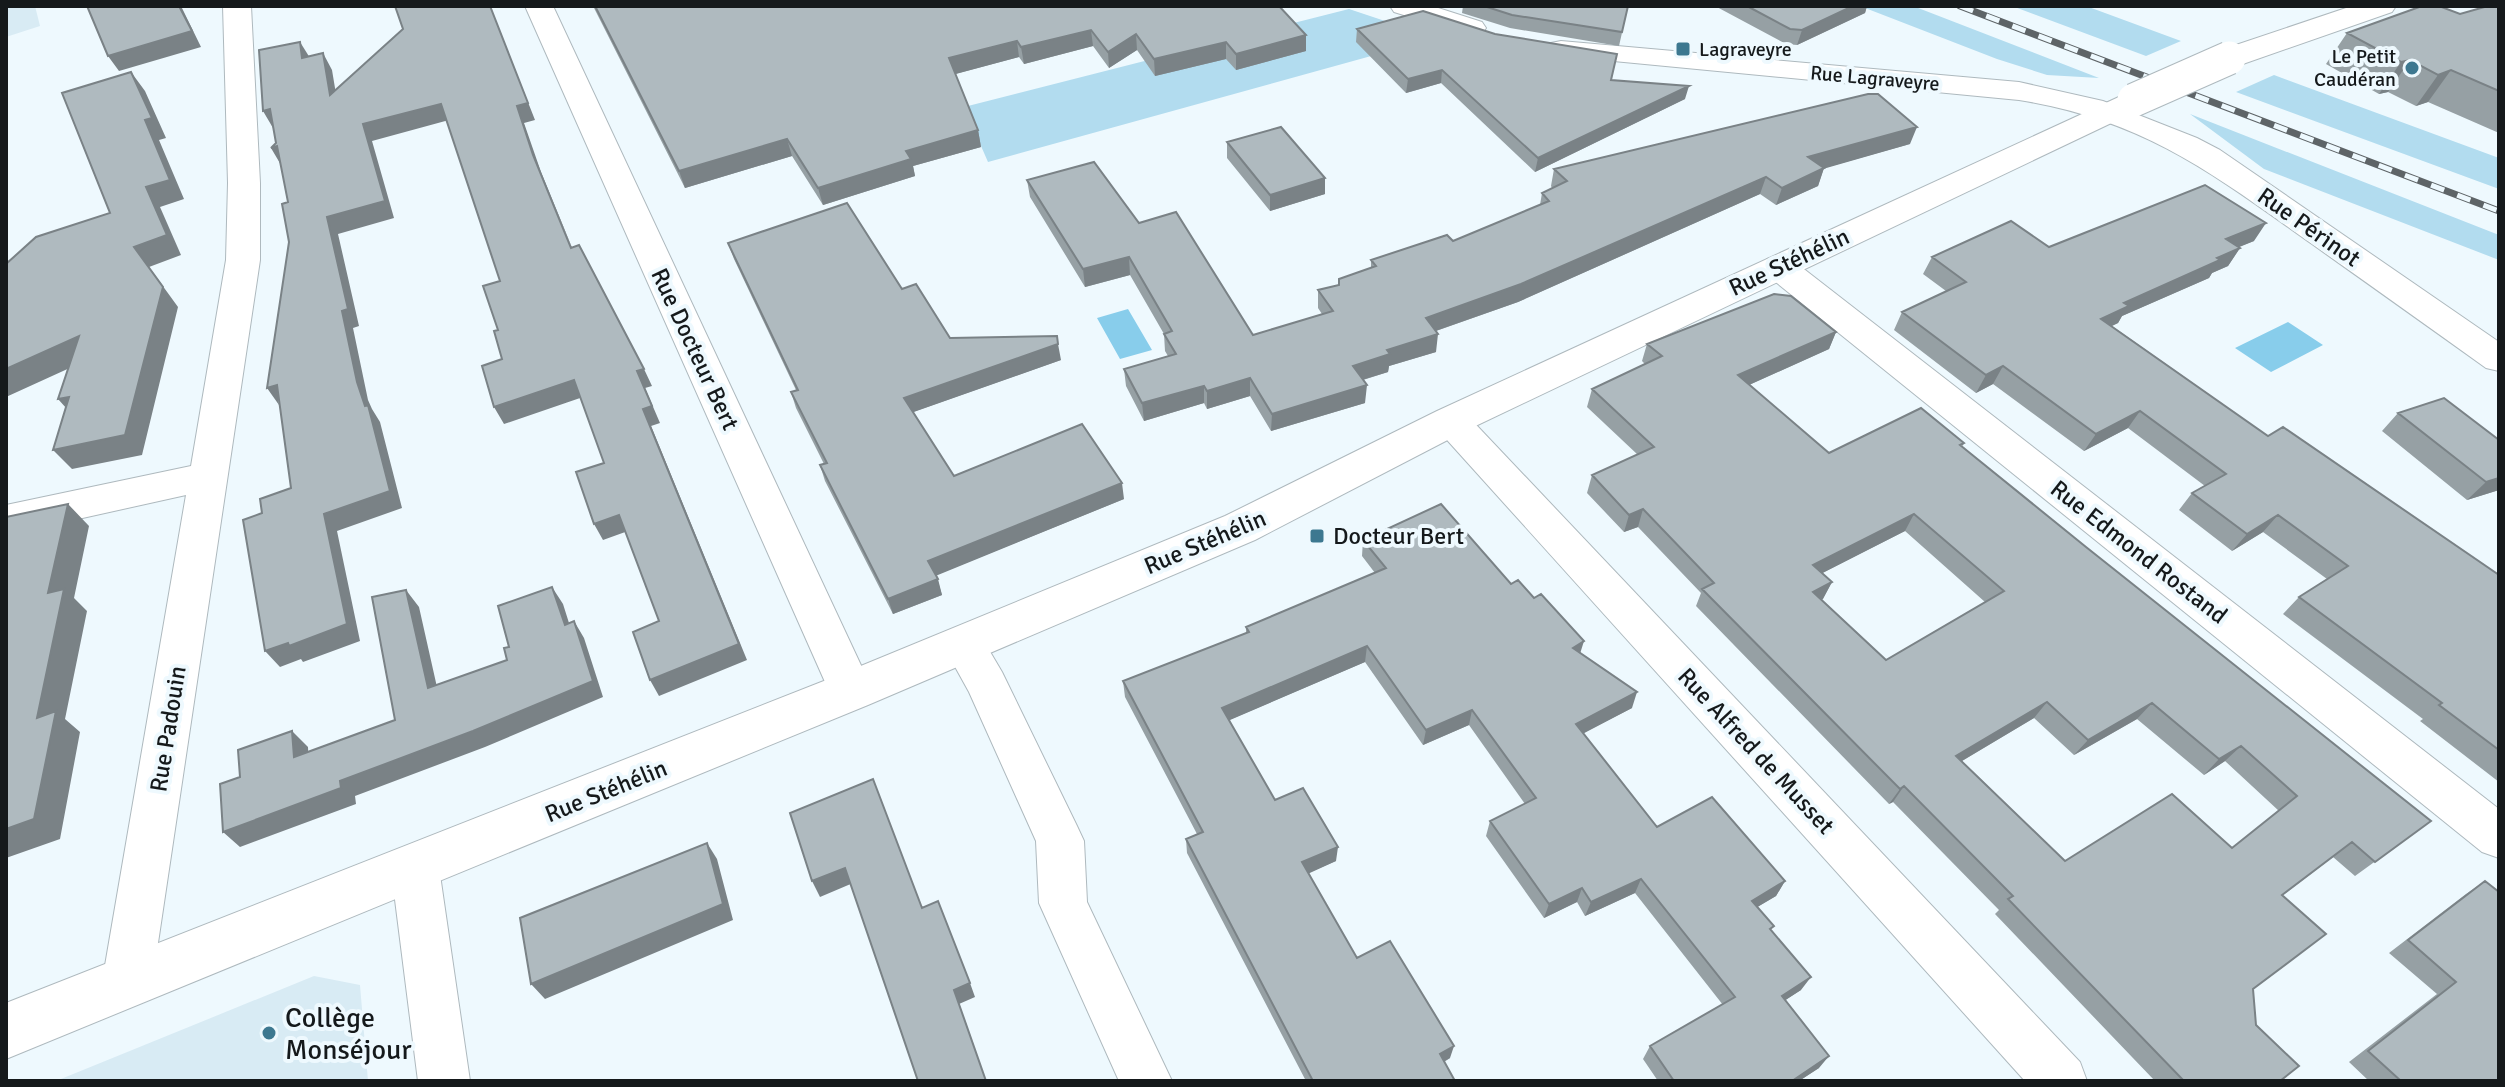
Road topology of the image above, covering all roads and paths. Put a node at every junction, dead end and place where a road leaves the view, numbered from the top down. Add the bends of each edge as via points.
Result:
1 (237, 6) edge
2 (539, 6) edge
3 (1404, 6) edge
4 (2381, 6) edge
5 (1504, 38) edge
6 (1534, 44) edge
7 (2122, 106) junction
8 (1779, 267) junction
9 (2499, 359) edge
10 (1451, 421) junction
11 (209, 476) junction
12 (6, 520) edge
13 (964, 645) junction
14 (851, 691) junction
15 (2499, 837) edge
16 (415, 868) junction
17 (127, 983) junction
18 (6, 1031) edge
19 (444, 1081) edge
20 (1146, 1081) edge
21 (2061, 1081) edge

1 - 11 street, Rue Padouin via 243,260
2 - 14 street, Rue Docteur Bert
3 - 5 street
4 - 7 street, Rue Stéhélin, bridge via 2229,58
6 - 7 street, Rue Lagraveyre via 1598,55 2019,91
7 - 8 street, Rue Stéhélin
7 - 9 street, Rue Périnot via 2209,157
8 - 10 street, Rue Stéhélin
8 - 15 street, Rue Edmond Rostand
10 - 13 street, Rue Stéhélin via 1240,528
10 - 21 street, Rue Alfred de Musset
11 - 12 street
11 - 17 street, Rue Padouin
13 - 14 street, Rue Stéhélin
13 - 20 street via 1060,841 1063,903
14 - 16 street, Rue Stéhélin
16 - 17 street, Rue Stéhélin
16 - 19 street
17 - 18 street, Rue Stéhélin

